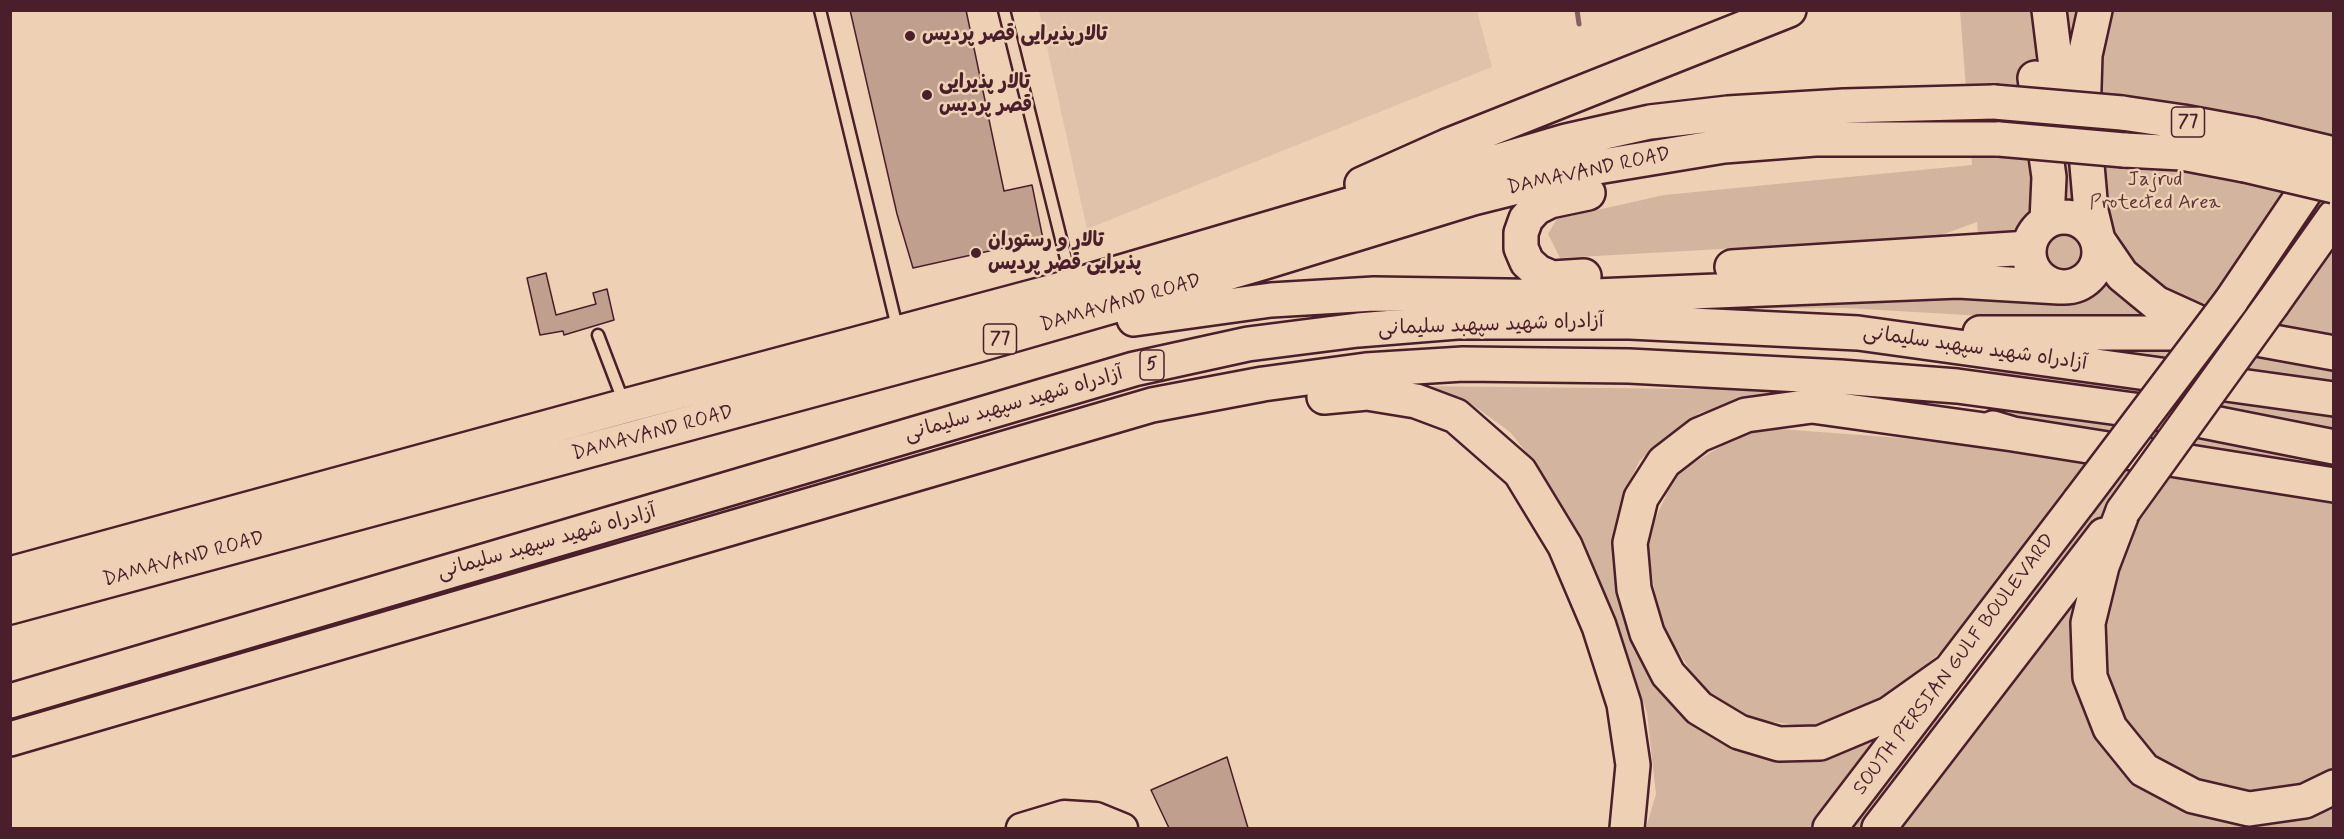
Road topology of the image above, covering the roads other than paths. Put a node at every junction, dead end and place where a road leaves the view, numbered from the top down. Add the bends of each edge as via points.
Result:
1 (820, 10) edge
2 (1004, 10) edge
3 (1789, 10) edge
4 (2026, 10) edge
5 (2049, 10) edge
6 (2095, 10) edge
7 (1899, 138) junction
8 (2334, 152) edge
9 (2334, 186) edge
10 (2334, 216) edge
11 (2047, 221) junction
12 (2090, 231) junction
13 (1240, 237) junction
14 (2029, 248) junction
15 (1073, 286) junction
16 (2059, 287) junction
17 (1858, 333) junction
18 (2224, 333) junction
19 (898, 334) junction
20 (598, 335) dead end
21 (978, 345) junction
22 (2334, 353) edge
23 (1840, 377) junction
24 (2334, 399) edge
25 (1152, 405) junction
26 (625, 406) junction
27 (2013, 434) junction
28 (2334, 447) edge
29 (2222, 468) junction
30 (2334, 485) edge
31 (2334, 508) edge
32 (2123, 511) junction
33 (10, 574) edge
34 (10, 607) edge
35 (1951, 670) junction
36 (10, 701) edge
37 (10, 739) edge
38 (2334, 787) edge
39 (1021, 828) edge
40 (1123, 828) edge
41 (1627, 828) edge
42 (1830, 828) edge
43 (1879, 828) edge

1 - 19 lane
2 - 15 lane
3 - 13 highway via 1447,146
4 - 11 highway via 2049,177
5 - 12 highway via 2058,83
6 - 12 highway via 2085,55 2083,119
7 - 9 highway, DAMAVAND ROAD / 77, bridge via 1999,139 2182,153
7 - 14 highway via 1698,169 1550,201 1526,219 1521,248 1527,262 1552,278
7 - 21 highway, DAMAVAND ROAD / 77 via 1724,146 1597,167 1473,198 1262,264
8 - 13 highway, DAMAVAND ROAD / 77, bridge via 2122,113 1994,102 1728,113 1650,123 1566,141
8 - 35 highway, SOUTH PERSIAN GULF BOULEVARD, bridge via 2231,301
10 - 32 highway, bridge
11 - 12 highway via 2071,217
11 - 14 highway via 2038,228
12 - 16 highway via 2100,255 2096,269 2080,283
12 - 18 highway via 2122,275 2156,303
13 - 15 highway, DAMAVAND ROAD / 77
14 - 16 highway via 2033,269 2040,278
15 - 19 highway, DAMAVAND ROAD / 77
16 - 21 highway via 1958,281 1571,297 1362,294 1170,313
17 - 18 highway
17 - 24 highway, آزادراه شهید سپهبد سلیمانی / 5
17 - 36 highway, آزادراه شهید سپهبد سلیمانی / 5 via 1630,322 1457,322 1248,344 1134,369
18 - 22 highway
19 - 26 highway, DAMAVAND ROAD / 77
20 - 26 lane
21 - 34 highway, DAMAVAND ROAD / 77
23 - 25 highway, آزادراه شهید سپهبد سلیمانی / 5 via 1629,366 1463,364 1263,384
23 - 27 highway
23 - 28 highway, آزادراه شهید سپهبد سلیمانی / 5 via 2045,396 2178,416
25 - 37 highway, آزادراه شهید سپهبد سلیمانی / 5
25 - 41 highway via 1252,403 1367,393 1416,401 1456,416 1520,472 1565,546 1599,626 1624,705 1633,765
26 - 33 highway, DAMAVAND ROAD / 77
27 - 29 highway
27 - 35 highway via 1812,406 1746,415 1699,435 1664,462 1641,498 1630,543 1634,589 1647,633 1668,674 1699,708 1739,732 1779,744 1820,743 1890,714
29 - 30 highway
29 - 31 highway
32 - 38 highway via 2102,566 2088,623 2091,677 2110,728 2144,770 2193,796 2249,809 2306,801
32 - 43 highway, SOUTH PERSIAN GULF BOULEVARD
35 - 42 highway, SOUTH PERSIAN GULF BOULEVARD
39 - 40 street via 1064,815 1096,818

